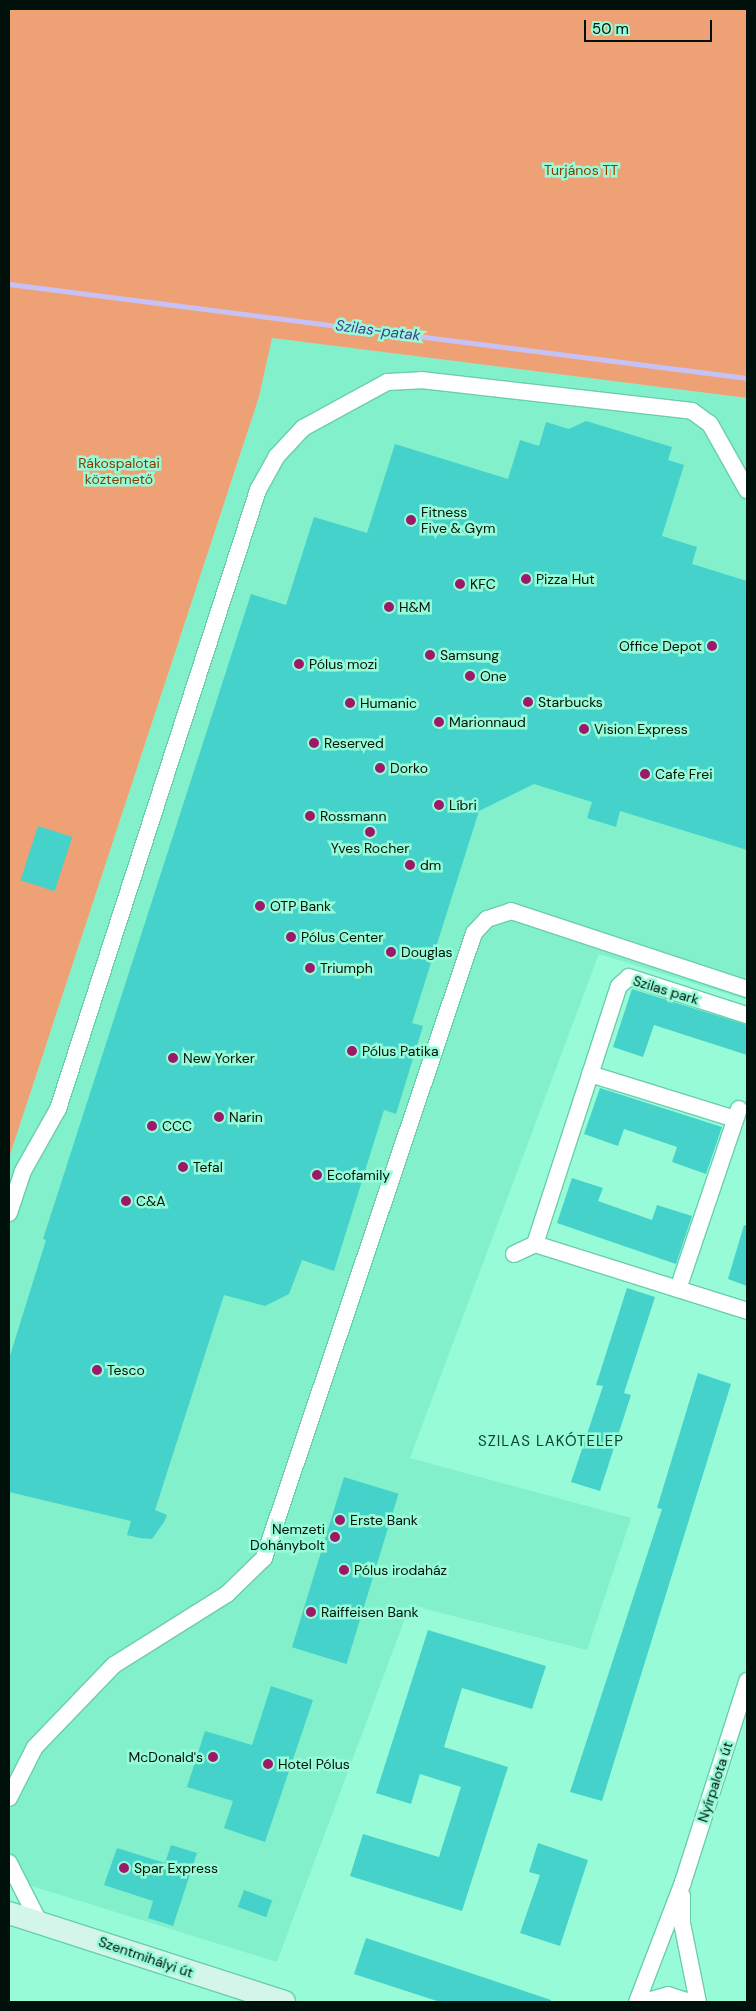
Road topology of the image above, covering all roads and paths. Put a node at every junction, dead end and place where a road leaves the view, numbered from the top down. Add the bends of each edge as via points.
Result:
1 (747, 490) edge
2 (747, 989) edge
3 (747, 1015) edge
4 (590, 1074) junction
5 (9, 1213) edge
6 (535, 1244) junction
7 (514, 1254) dead end
8 (678, 1289) junction
9 (747, 1311) edge
10 (747, 1682) edge
11 (9, 1798) edge
12 (9, 1862) edge
13 (683, 1882) junction
14 (9, 1913) edge
15 (40, 1922) junction
16 (284, 2002) edge
17 (637, 2002) edge
18 (644, 2002) edge
19 (690, 2002) edge
20 (698, 2002) edge

1 - 5 street via 710,424 692,411 421,380 387,382 303,428 276,457 258,490 58,1109 23,1171
2 - 11 street via 511,911 500,912 481,926 465,950 264,1558 226,1594 114,1665 35,1747
3 - 4 street, Szilas park via 629,977 619,986
4 - 6 street, Szilas park
4 - 8 street via 737,1114
6 - 7 street
6 - 8 street
8 - 9 street
10 - 13 street, Nyírpalota út
12 - 15 street
13 - 17 street, Nyírpalota út
13 - 20 street, Nyírpalota út via 682,1923
14 - 15 main road, Szentmihályi út
15 - 16 main road, Szentmihályi út
18 - 19 street via 668,1995

